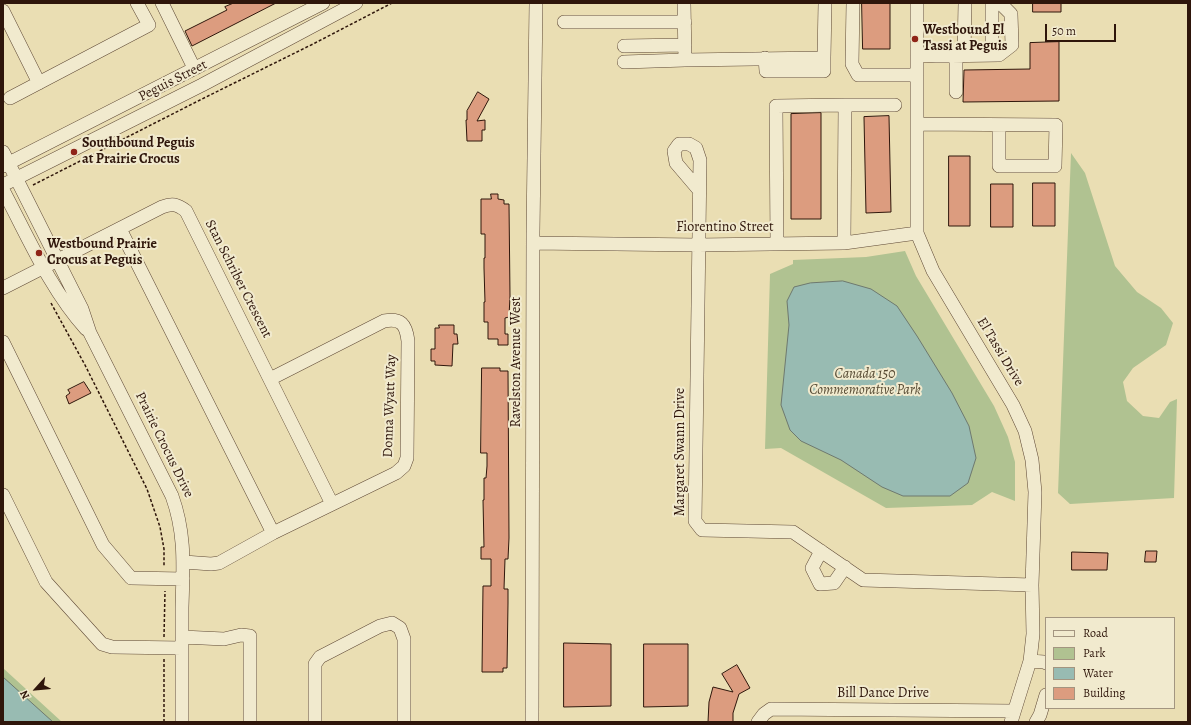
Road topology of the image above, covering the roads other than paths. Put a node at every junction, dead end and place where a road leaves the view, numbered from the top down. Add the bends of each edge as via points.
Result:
1 (137, 3) edge
2 (323, 3) edge
3 (356, 3) edge
4 (536, 3) edge
5 (684, 3) edge
6 (825, 3) edge
7 (853, 3) edge
8 (918, 3) edge
9 (965, 3) edge
10 (992, 3) edge
11 (1000, 3) edge
12 (164, 4) edge
13 (3, 11) edge
14 (288, 20) junction
15 (564, 22) dead end
16 (684, 22) junction
17 (295, 35) junction
18 (685, 45) junction
19 (624, 46) dead end
20 (917, 55) junction
21 (992, 55) junction
22 (960, 56) junction
23 (685, 60) junction
24 (624, 62) dead end
25 (194, 68) junction
26 (917, 75) junction
27 (39, 83) junction
28 (956, 92) dead end
29 (10, 98) dead end
30 (844, 105) junction
31 (896, 105) dead end
32 (918, 124) junction
33 (999, 124) junction
34 (5, 161) edge
35 (16, 179) junction
36 (3, 185) edge
37 (3, 190) edge
38 (699, 190) dead end
39 (120, 229) junction
40 (917, 234) junction
41 (533, 243) junction
42 (844, 243) junction
43 (777, 244) junction
44 (698, 245) junction
45 (57, 259) junction
46 (43, 267) junction
47 (3, 288) edge
48 (90, 333) junction
49 (3, 342) edge
50 (270, 379) junction
51 (3, 495) edge
52 (332, 504) junction
53 (274, 534) junction
54 (821, 551) junction
55 (184, 562) junction
56 (845, 567) junction
57 (183, 579) junction
58 (1032, 585) junction
59 (182, 642) junction
60 (1030, 661) junction
61 (1045, 662) edge
62 (1045, 698) edge
63 (949, 716) edge
64 (1012, 717) edge
65 (182, 722) edge
66 (250, 722) edge
67 (315, 722) edge
68 (404, 722) edge
69 (532, 722) edge
70 (758, 722) edge
71 (1036, 722) edge

1 - 27 street via 149,25
2 - 14 street, Peguis Street
3 - 17 street, Peguis Street
4 - 41 street, Ravelston Avenue West
5 - 16 street
6 - 23 street via 824,58 794,65 765,58
7 - 26 street via 852,64 858,76
8 - 20 street, El Tassi Drive
9 - 22 street
10 - 21 street
11 - 21 street via 1011,14 1012,45 999,55
12 - 25 street
13 - 27 street
14 - 17 street
14 - 25 street, Peguis Street
15 - 16 street
16 - 18 street
17 - 35 street, Peguis Street
18 - 19 street
18 - 23 street
20 - 22 street
20 - 26 street, El Tassi Drive
21 - 22 street
22 - 28 street
23 - 24 street
25 - 34 street, Peguis Street
26 - 32 street, El Tassi Drive
27 - 29 street
30 - 31 street
30 - 42 street
30 - 43 street via 776,106
32 - 33 street
32 - 40 street, El Tassi Drive
33 - 33 street via 1056,125 1055,166 999,166
34 - 35 street, Prairie Crocus Drive
35 - 36 street, Peguis Street
35 - 45 street, Prairie Crocus Drive
37 - 46 street, Prairie Crocus Drive
38 - 44 street, Margaret Swann Drive
39 - 45 street, Stan Schriber Crescent
39 - 50 street, Stan Schriber Crescent via 171,204 186,211
39 - 53 street
40 - 42 street, Fiorentino Street
40 - 58 street, El Tassi Drive via 933,271 1013,405 1025,431 1032,460 1035,492
41 - 44 street, Fiorentino Street
41 - 69 street, Ravelston Avenue West
42 - 43 street, Fiorentino Street
43 - 44 street, Fiorentino Street
44 - 54 street, Margaret Swann Drive via 695,522 702,530 793,532
45 - 46 street, Stan Schriber Crescent
45 - 48 street, Prairie Crocus Drive via 82,309
46 - 47 street, Stan Schriber Crescent
46 - 48 street, Prairie Crocus Drive via 72,313
48 - 55 street, Prairie Crocus Drive via 172,496 181,525
49 - 57 street via 102,545 131,578
50 - 52 street, Stan Schriber Crescent
50 - 52 street, Donna Wyatt Way via 384,321 393,319 402,323 407,331 407,458 404,466 396,473
51 - 59 street via 46,582 102,644 112,647 164,648
52 - 53 street, Donna Wyatt Way
53 - 55 street, Donna Wyatt Way via 219,563
54 - 56 street, Margaret Swann Drive
54 - 56 street via 812,568 820,584 834,583
55 - 57 street, Prairie Crocus Drive
56 - 58 street, Margaret Swann Drive via 863,580
57 - 59 street, Prairie Crocus Drive
58 - 60 street, El Tassi Drive via 1033,634
59 - 65 street, Prairie Crocus Drive
59 - 66 street via 250,636
60 - 61 street
60 - 64 street, El Tassi Drive
62 - 71 street
63 - 64 street, Bill Dance Drive
63 - 70 street, Bill Dance Drive via 771,709
67 - 68 street via 315,664 320,657 380,626 392,623 400,628 404,639

